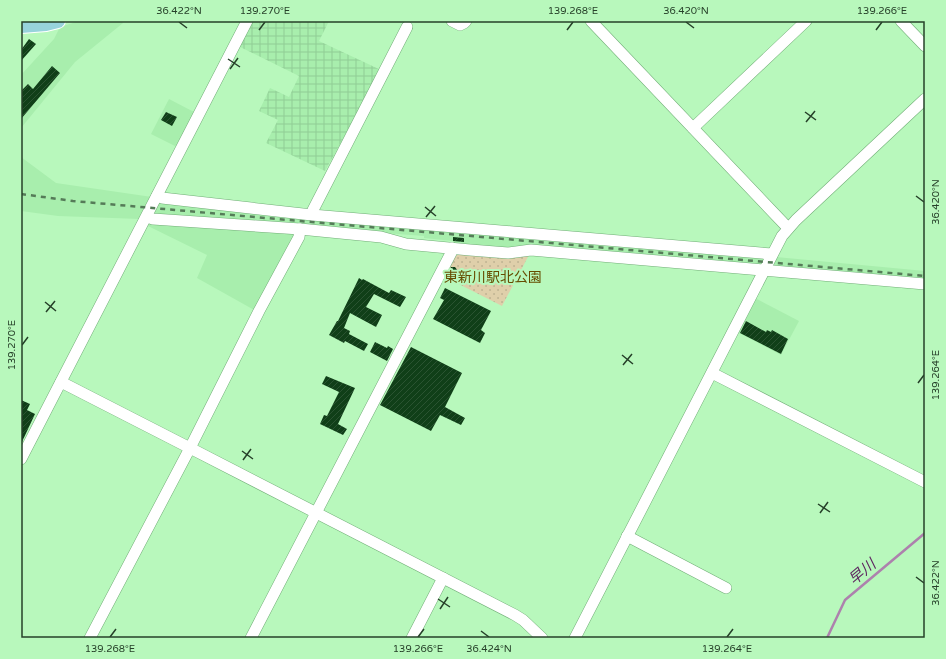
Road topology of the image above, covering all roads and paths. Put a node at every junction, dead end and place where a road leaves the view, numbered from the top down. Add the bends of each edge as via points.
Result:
1 (58, 21) edge
2 (247, 21) edge
3 (452, 21) edge
4 (466, 21) edge
5 (591, 21) edge
6 (806, 21) edge
7 (901, 21) edge
8 (21, 26) edge
9 (407, 27) dead end
10 (925, 46) edge
11 (925, 99) edge
12 (693, 128) junction
13 (157, 196) junction
14 (312, 215) junction
15 (147, 216) junction
16 (788, 228) junction
17 (300, 229) junction
18 (452, 248) junction
19 (772, 254) junction
20 (764, 270) junction
21 (925, 284) edge
22 (712, 372) junction
23 (61, 382) junction
24 (190, 448) junction
25 (21, 460) edge
26 (925, 482) edge
27 (316, 513) junction
28 (627, 536) junction
29 (443, 578) junction
30 (726, 588) dead end
31 (90, 638) edge
32 (251, 638) edge
33 (412, 638) edge
34 (542, 638) edge
35 (575, 638) edge

1 - 8 main road
2 - 13 street
3 - 4 street via 460,25
5 - 12 street
6 - 12 street
7 - 10 street
9 - 14 street
11 - 16 street
12 - 16 street
13 - 14 street
13 - 15 street
14 - 19 street
15 - 17 street via 153,219
15 - 23 street
16 - 19 street
17 - 18 street via 382,237 406,244
17 - 24 street via 299,236
18 - 20 street via 508,253 531,250
18 - 27 street
19 - 20 street
20 - 21 street
20 - 22 street
22 - 26 street
22 - 28 street
23 - 24 street
23 - 25 street
24 - 27 street
24 - 31 street
27 - 29 street
27 - 32 street
28 - 30 street
28 - 35 street
29 - 33 street
29 - 34 street via 523,620

